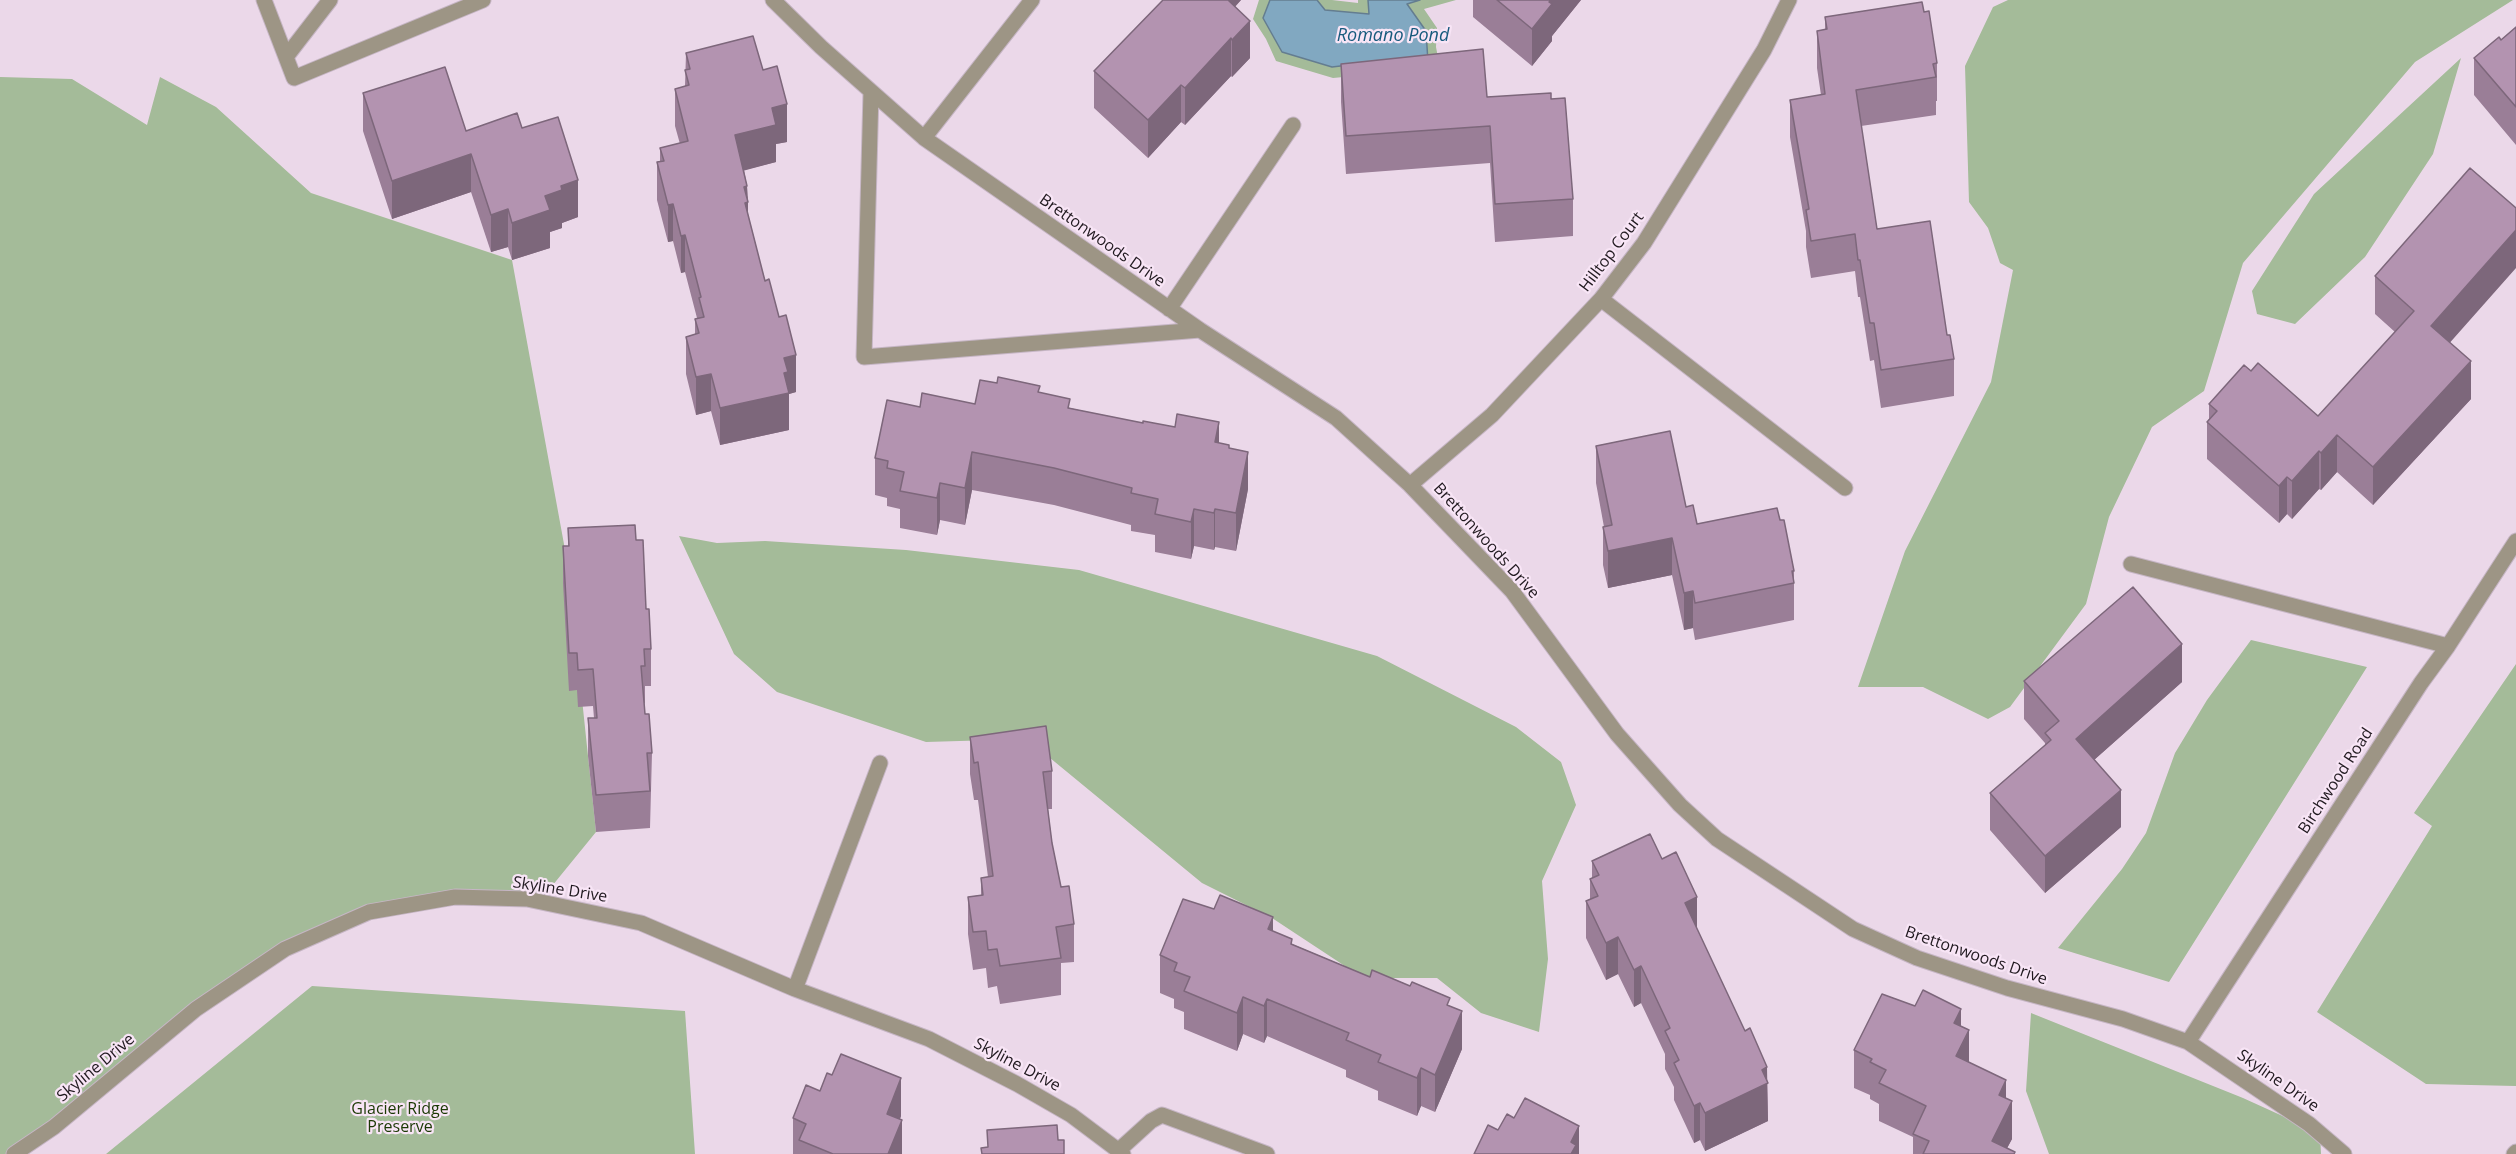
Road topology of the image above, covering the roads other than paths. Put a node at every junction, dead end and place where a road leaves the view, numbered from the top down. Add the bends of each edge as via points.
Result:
1 (264, 0) edge
2 (330, 0) edge
3 (483, 0) edge
4 (774, 0) edge
5 (1032, 0) edge
6 (1789, 0) edge
7 (286, 57) junction
8 (871, 92) junction
9 (1293, 125) dead end
10 (924, 138) junction
11 (1601, 299) junction
12 (1169, 309) junction
13 (1200, 330) junction
14 (1410, 485) junction
15 (1845, 488) dead end
16 (2516, 541) edge
17 (2131, 564) dead end
18 (2448, 646) junction
19 (880, 763) dead end
20 (795, 989) junction
21 (2188, 1042) junction
22 (1121, 1152) edge
23 (14, 1154) edge
24 (1267, 1154) edge
25 (2344, 1154) edge

1 - 7 street
2 - 7 street
3 - 7 street via 294,78
4 - 8 street, Brettonwoods Drive
5 - 10 street
6 - 11 street, Hilltop Court via 1764,50 1644,243
8 - 10 street, Brettonwoods Drive
8 - 13 street via 864,357
9 - 12 street
10 - 12 street, Brettonwoods Drive
11 - 14 street, Hilltop Court via 1491,415
11 - 15 street
12 - 13 street, Brettonwoods Drive
13 - 14 street, Brettonwoods Drive via 1336,418
14 - 21 street, Brettonwoods Drive via 1512,591 1617,734 1680,805 1717,839 1853,929 1917,958
16 - 18 street, Birchwood Road
17 - 18 street
18 - 21 street, Birchwood Road
19 - 20 street
20 - 22 street, Skyline Drive via 929,1039 1017,1083 1071,1115
20 - 23 street, Skyline Drive via 641,923 527,899 455,897 369,912 285,949 196,1009 54,1127
21 - 25 street, Skyline Drive via 2309,1124
22 - 24 street via 1162,1115

